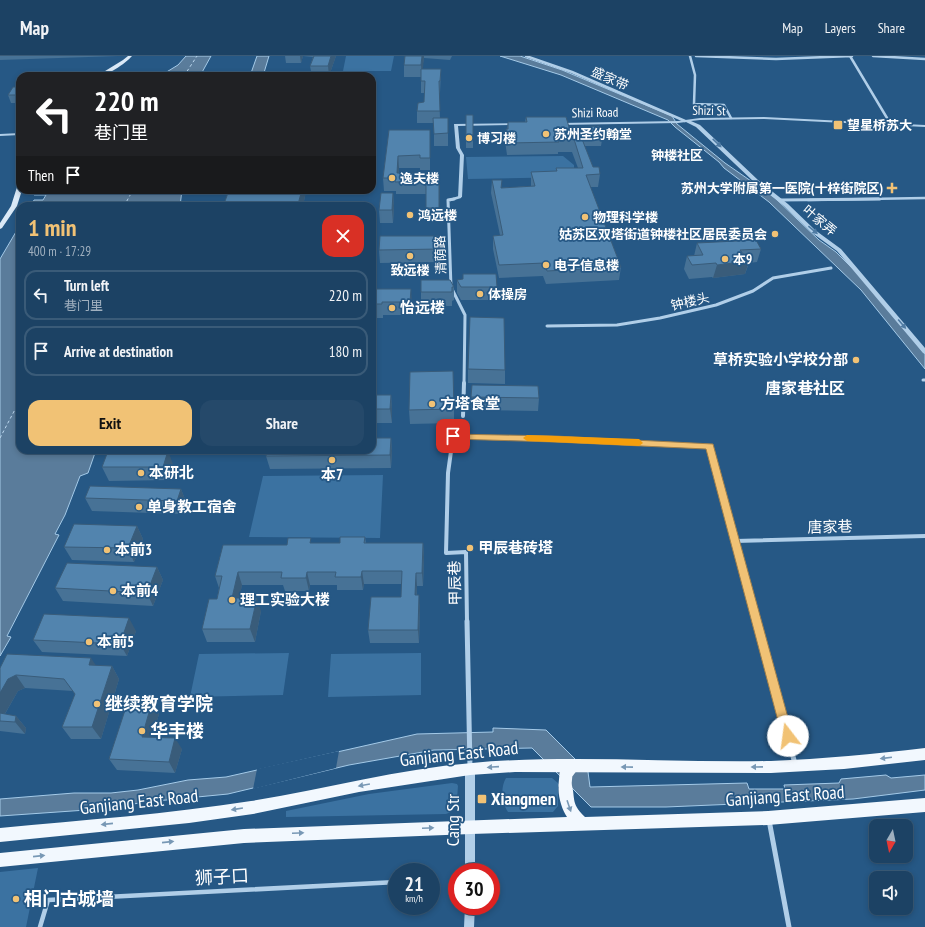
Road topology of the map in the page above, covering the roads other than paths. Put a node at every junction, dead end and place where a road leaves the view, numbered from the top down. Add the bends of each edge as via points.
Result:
1 (130, 56) edge
2 (526, 56) edge
3 (690, 56) edge
4 (696, 56) edge
5 (851, 56) edge
6 (873, 56) edge
7 (925, 59) edge
8 (106, 72) edge
9 (730, 118) junction
10 (685, 121) junction
11 (520, 124) edge
12 (557, 124) edge
13 (892, 126) junction
14 (925, 126) edge
15 (925, 129) edge
16 (16, 134) edge
17 (0, 135) edge
18 (18, 194) edge
19 (460, 197) joint
20 (925, 198) edge
21 (780, 200) junction
22 (0, 227) edge
23 (831, 268) dead end
24 (547, 326) dead end
25 (925, 352) edge
26 (464, 416) dead end
27 (925, 536) edge
28 (735, 541) junction
29 (925, 754) edge
30 (470, 762) junction
31 (572, 766) junction
32 (795, 766) junction
33 (925, 805) edge
34 (768, 818) junction
35 (582, 823) junction
36 (471, 826) junction
37 (1, 835) edge
38 (0, 860) edge
39 (470, 863) edge
40 (388, 882) edge
41 (470, 915) edge
42 (40, 927) edge
43 (469, 927) edge
44 (789, 927) edge

1 - 8 main road
2 - 10 street, 盛家带 via 572,72
3 - 9 street via 695,75 694,104 724,105
4 - 5 street via 776,59
5 - 13 street
6 - 7 street
9 - 10 street, Shizi St
9 - 13 street, Shizi St via 782,118
10 - 12 street
10 - 13 street, Shizi St via 777,121
10 -> 21 street, 叶家弄 via 698,126
11 - 19 street, 清荫路 via 456,125 458,148 462,155
13 - 14 street, Shizi St
13 - 15 street, Shizi St
16 - 17 street
18 - 22 main road via 14,206
19 - 26 street, 清荫路 via 448,200 451,287 465,315 466,328
20 - 21 street
21 -> 25 street, 叶家弄 via 813,231 840,250
23 - 24 street, 钟楼头 via 773,278 752,291 716,306 660,318 617,325
27 - 28 street, 唐家巷
28 - 30 street, 甲辰巷 via 710,446 453,436 448,473 446,553 466,552
28 - 32 street
29 -> 32 main road, Ganjiang East Road
31 -> 30 main road, Ganjiang East Road
30 - 36 street, Cang Str
30 -> 37 main road, Ganjiang East Road via 253,807
32 -> 31 main road, Ganjiang East Road
31 -> 35 main road, bridge via 565,777 567,804 570,812
33 - 34 main road, Ganjiang East Road
34 - 35 main road, Ganjiang East Road
34 - 44 street
35 - 36 main road, Ganjiang East Road
38 -> 36 main road, Ganjiang East Road via 223,837
36 - 39 street, Cang Str
40 - 42 street, 狮子口 via 48,900
41 - 43 street

